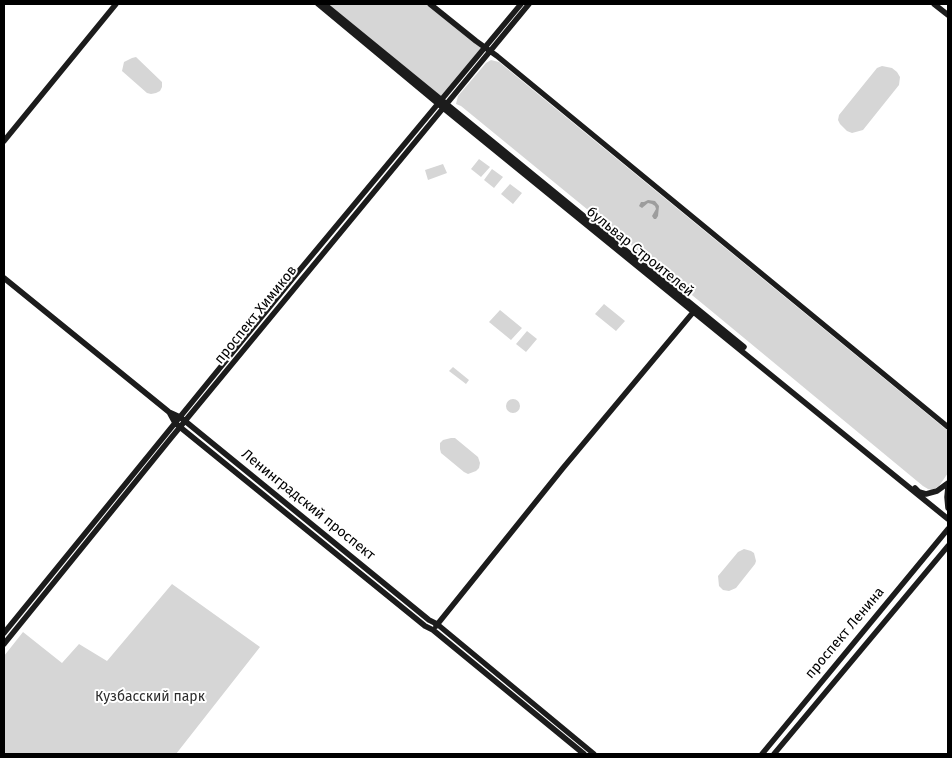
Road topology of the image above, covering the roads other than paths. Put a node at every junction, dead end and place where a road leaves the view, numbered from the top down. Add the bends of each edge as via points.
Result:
1 (116, 4) edge
2 (318, 4) edge
3 (324, 4) edge
4 (430, 4) edge
5 (521, 4) edge
6 (529, 4) edge
7 (934, 4) edge
8 (948, 16) edge
9 (488, 49) junction
10 (442, 104) junction
11 (4, 141) edge
12 (4, 278) edge
13 (695, 310) junction
14 (169, 412) junction
15 (183, 419) junction
16 (178, 425) junction
17 (948, 427) edge
18 (948, 483) edge
19 (948, 487) edge
20 (948, 508) edge
21 (948, 519) edge
22 (948, 529) edge
23 (948, 546) edge
24 (435, 627) junction
25 (4, 632) edge
26 (4, 644) edge
27 (584, 754) edge
28 (594, 754) edge
29 (762, 754) edge
30 (774, 754) edge

1 - 11 main road
2 - 10 main road, бульвар Строителей
3 - 10 main road, бульвар Строителей
4 - 9 main road
5 - 9 main road, проспект Химиков
6 - 9 main road, проспект Химиков
7 - 8 main road
9 - 10 main road, проспект Химиков
9 - 17 main road
10 - 13 main road, бульвар Строителей
10 - 15 main road, проспект Химиков
12 - 14 main road, Ленинградский проспект
13 - 18 main road, бульвар Строителей via 919,492 932,493
13 - 21 main road, бульвар Строителей
13 - 24 main road
14 - 15 main road, Ленинградский проспект
14 - 16 main road
15 - 16 main road, проспект Химиков
15 - 24 main road, Ленинградский проспект
16 - 24 main road, Ленинградский проспект via 425,626
16 - 25 main road, проспект Химиков
16 - 26 main road, проспект Химиков
19 - 20 main road
22 - 29 main road, проспект Ленина
23 - 30 main road, проспект Ленина
24 - 27 main road, Ленинградский проспект
24 - 28 main road, Ленинградский проспект

